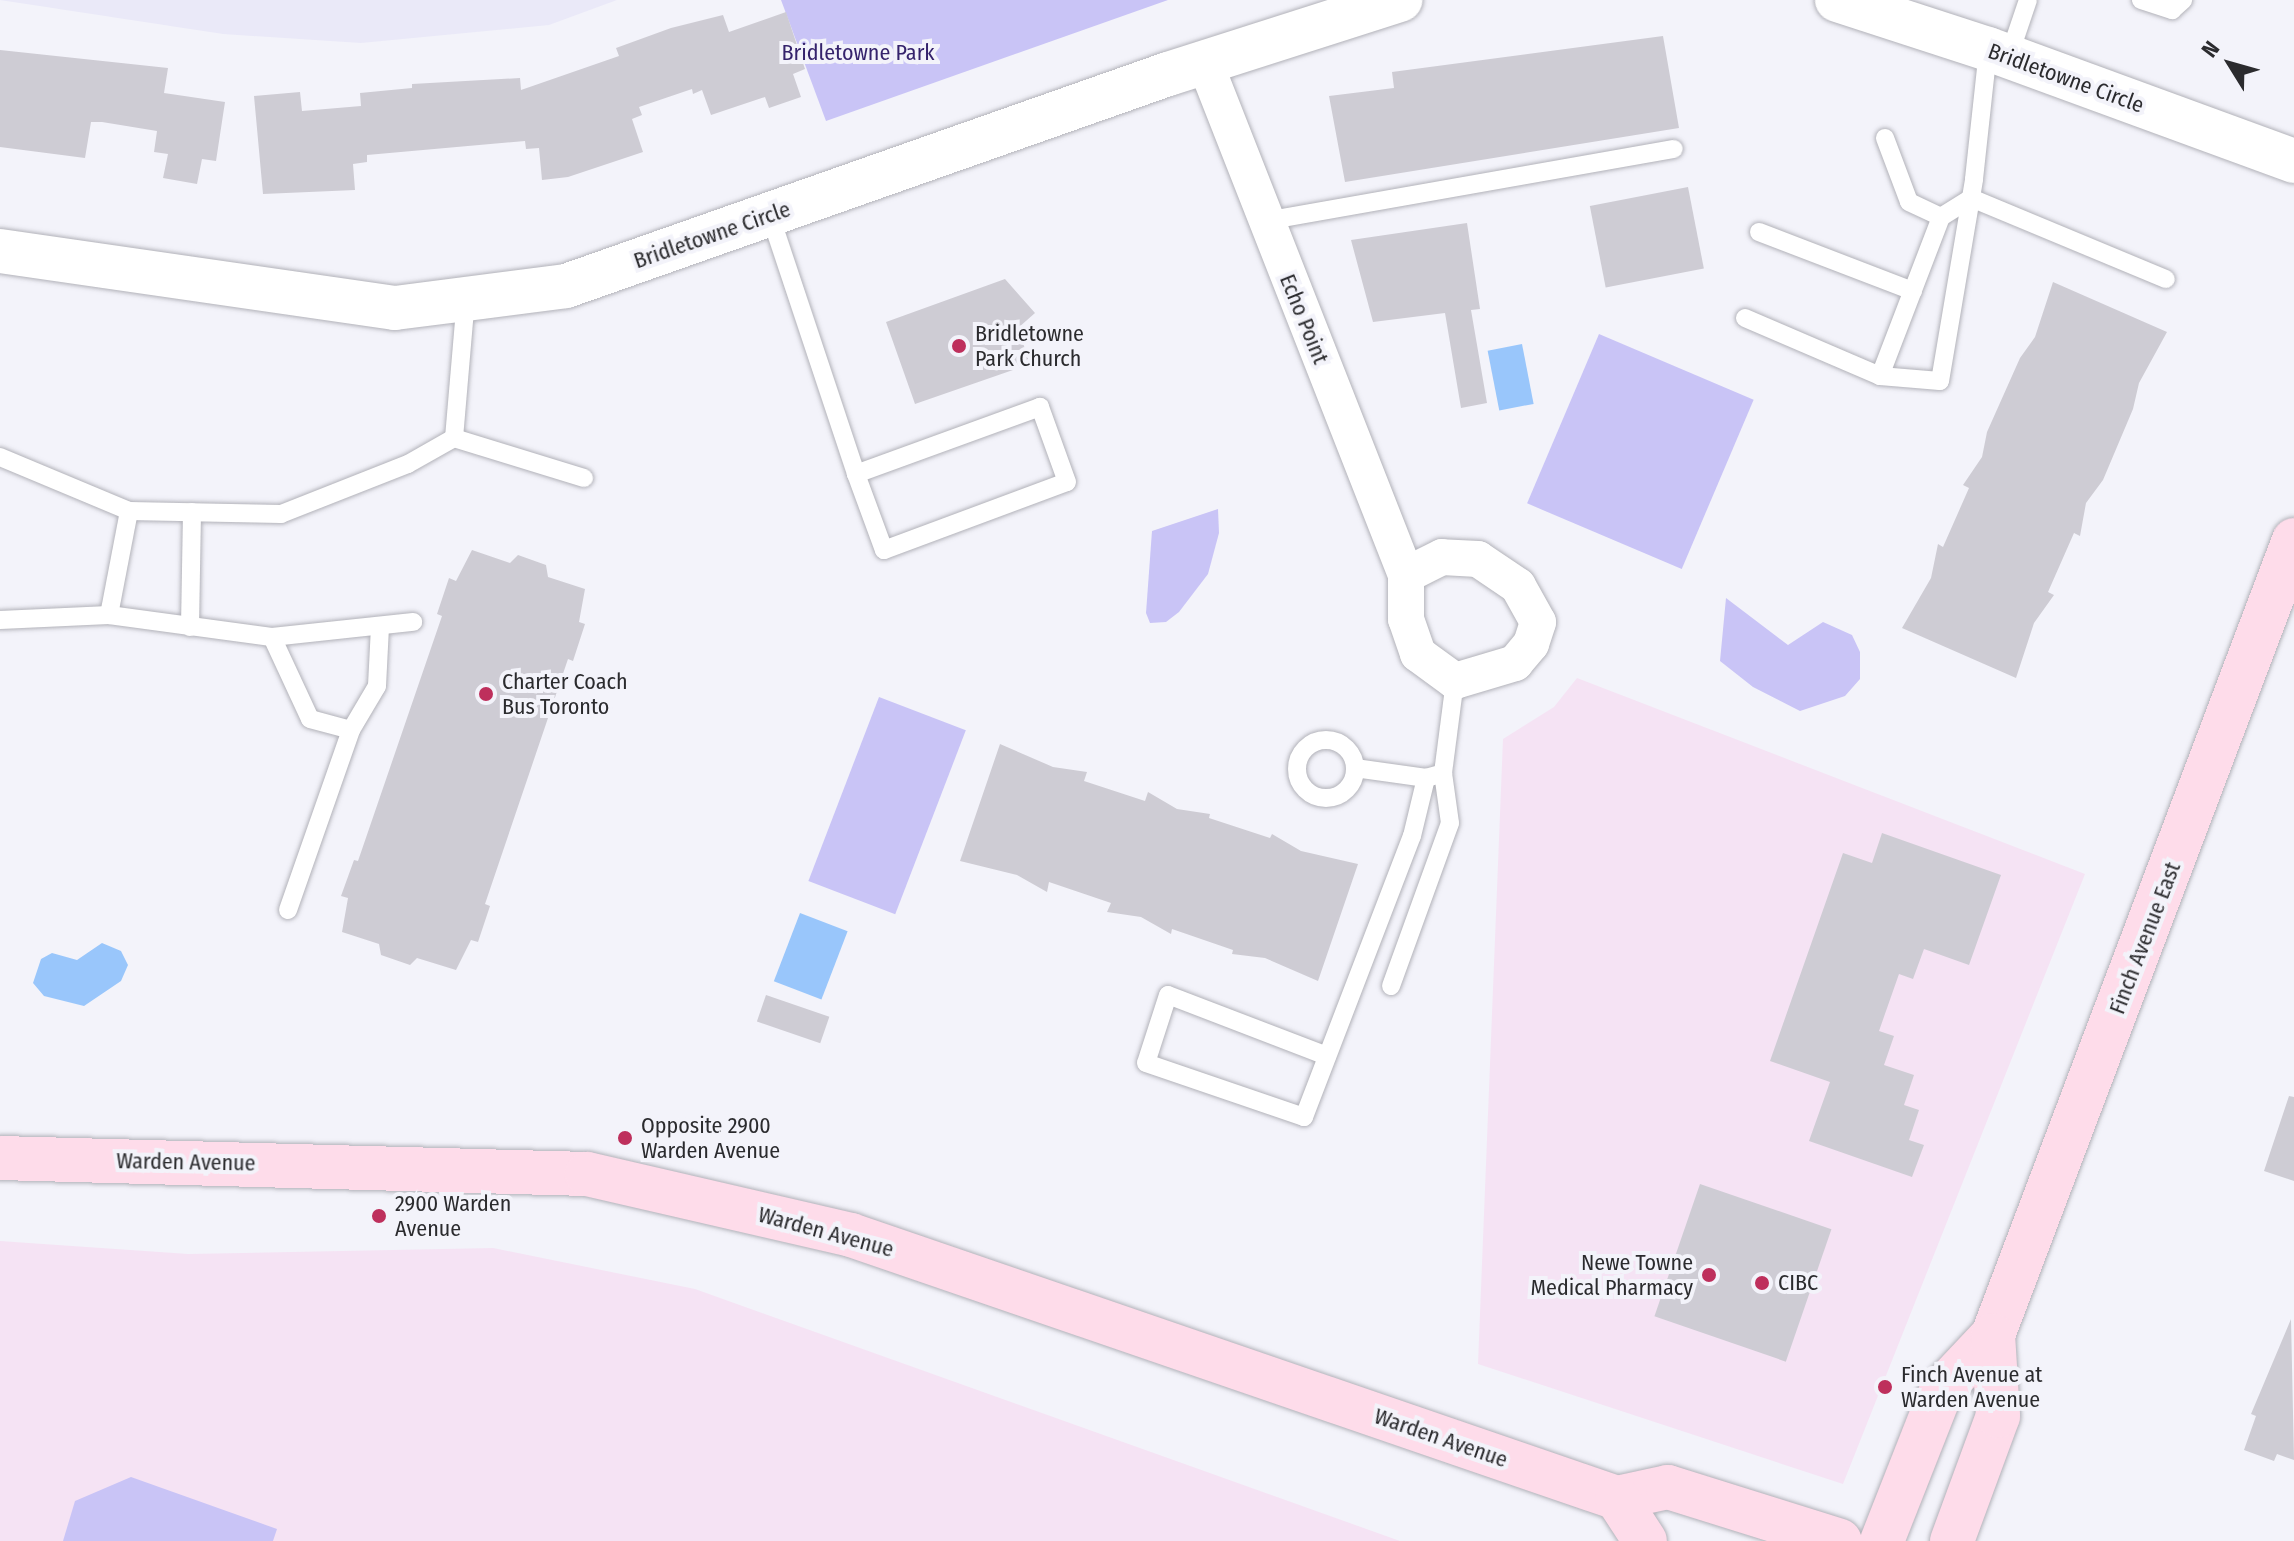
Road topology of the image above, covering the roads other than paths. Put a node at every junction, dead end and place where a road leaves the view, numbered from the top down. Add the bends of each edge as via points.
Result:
1 (1400, 0) edge
2 (1837, 0) edge
3 (2028, 0) edge
4 (2141, 0) edge
5 (2183, 0) edge
6 (1998, 52) junction
7 (1205, 63) junction
8 (1885, 138) dead end
9 (1674, 149) dead end
10 (2294, 161) edge
11 (1971, 198) junction
12 (770, 214) junction
13 (1941, 217) junction
14 (1265, 221) junction
15 (1759, 232) dead end
16 (0, 251) edge
17 (2166, 279) dead end
18 (1913, 291) junction
19 (466, 299) junction
20 (1745, 318) dead end
21 (1880, 376) junction
22 (454, 438) junction
23 (0, 457) edge
24 (856, 474) junction
25 (584, 478) dead end
26 (129, 511) junction
27 (192, 512) junction
28 (2294, 540) edge
29 (1406, 575) junction
30 (109, 615) junction
31 (413, 622) dead end
32 (1, 625) edge
33 (380, 626) junction
34 (190, 627) junction
35 (272, 637) junction
36 (1455, 681) junction
37 (351, 730) junction
38 (1355, 768) dead end
39 (1435, 776) junction
40 (288, 910) dead end
41 (1391, 986) dead end
42 (1327, 1056) junction
43 (0, 1158) edge
44 (1993, 1335) junction
45 (1617, 1498) junction
46 (1645, 1541) edge
47 (1840, 1541) edge
48 (1882, 1541) edge
49 (1952, 1541) edge

1 - 7 street, Bridletowne Circle
2 - 6 street, Bridletowne Circle
3 - 6 lane
4 - 5 lane via 2172,10
6 - 10 street, Bridletowne Circle
6 - 11 lane
7 - 12 street, Bridletowne Circle
7 - 14 street, Echo Point
8 - 13 lane via 1909,202
9 - 14 lane
11 - 13 lane
11 - 17 lane
11 - 21 lane via 1940,381
12 - 19 street, Bridletowne Circle via 566,286
12 - 24 lane
13 - 18 lane
14 - 29 street, Echo Point
15 - 18 lane
16 - 19 street, Bridletowne Circle via 395,308
18 - 21 lane
19 - 22 lane
20 - 21 lane
22 - 25 lane
22 - 27 lane via 408,464 281,514
23 - 26 lane
24 - 24 lane via 884,550 1067,482 1040,407
26 - 27 lane
26 - 30 lane
27 - 34 lane
28 - 44 main road, Finch Avenue East
29 - 36 street, Echo Point via 1406,619 1418,654
29 - 36 street via 1442,557 1478,559 1518,586 1538,622 1531,644 1515,663
30 - 32 lane
30 - 34 lane
31 - 33 lane
33 - 35 lane
33 - 37 lane via 377,686
34 - 35 lane
35 - 37 lane via 310,719
36 - 39 lane
37 - 40 lane
38 - 39 lane
39 - 41 lane via 1450,823
39 - 42 lane
42 - 42 lane via 1304,1117 1146,1063 1168,995
43 - 45 main road, Warden Avenue via 587,1174 851,1235
44 - 48 main road, Finch Avenue East via 1942,1389
44 - 49 main road, Finch Avenue East via 1998,1416
45 - 46 main road
45 - 47 main road via 1668,1487

